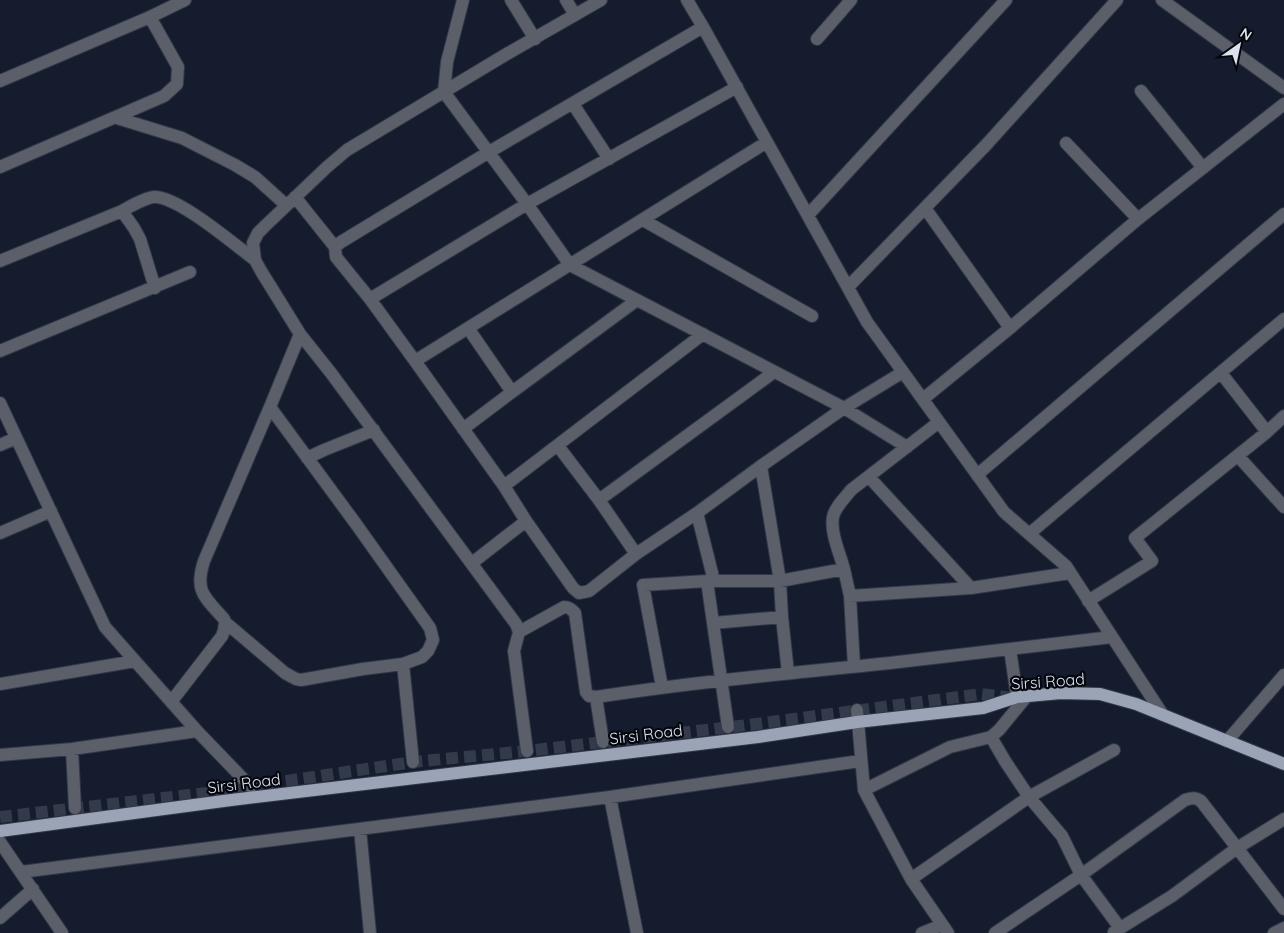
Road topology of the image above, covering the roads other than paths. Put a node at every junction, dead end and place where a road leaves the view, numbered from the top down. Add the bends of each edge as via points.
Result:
1 (185, 0) edge
2 (462, 0) edge
3 (512, 0) edge
4 (566, 0) edge
5 (601, 0) edge
6 (687, 0) edge
7 (851, 0) edge
8 (1006, 0) edge
9 (1117, 0) edge
10 (1162, 0) edge
11 (575, 15) junction
12 (150, 17) junction
13 (703, 27) junction
14 (535, 39) junction
15 (818, 39) dead end
16 (0, 81) edge
17 (737, 87) junction
18 (1284, 88) edge
19 (1141, 91) dead end
20 (444, 92) junction
21 (573, 104) junction
22 (1284, 104) edge
23 (116, 118) junction
24 (768, 142) junction
25 (1066, 143) dead end
26 (489, 152) junction
27 (609, 159) junction
28 (0, 167) edge
29 (1204, 168) junction
30 (290, 201) junction
31 (527, 204) junction
32 (925, 208) junction
33 (122, 211) junction
34 (1284, 214) edge
35 (808, 215) junction
36 (643, 220) junction
37 (1138, 220) junction
38 (335, 247) junction
39 (255, 260) junction
40 (0, 261) edge
41 (570, 265) junction
42 (190, 272) dead end
43 (848, 287) junction
44 (155, 288) junction
45 (370, 299) junction
46 (636, 300) junction
47 (812, 316) dead end
48 (1284, 319) edge
49 (468, 328) junction
50 (1010, 328) junction
51 (300, 334) junction
52 (703, 334) junction
53 (0, 352) edge
54 (415, 361) junction
55 (774, 372) junction
56 (903, 372) junction
57 (1221, 373) junction
58 (512, 392) junction
59 (923, 399) junction
60 (0, 403) edge
61 (270, 407) junction
62 (844, 408) junction
63 (1284, 416) edge
64 (939, 422) junction
65 (463, 429) junction
66 (374, 430) junction
67 (1267, 432) junction
68 (16, 438) junction
69 (0, 446) edge
70 (558, 446) junction
71 (907, 447) junction
72 (1238, 456) junction
73 (307, 458) junction
74 (761, 466) junction
75 (977, 474) junction
76 (869, 477) junction
77 (504, 486) junction
78 (599, 500) junction
79 (1284, 508) edge
80 (51, 511) junction
81 (697, 513) junction
82 (526, 521) junction
83 (0, 534) edge
84 (1029, 534) junction
85 (636, 554) junction
86 (472, 563) junction
87 (844, 568) junction
88 (1070, 573) junction
89 (780, 580) junction
90 (711, 581) junction
91 (971, 588) junction
92 (850, 596) junction
93 (1088, 601) junction
94 (782, 617) junction
95 (226, 622) junction
96 (713, 623) junction
97 (519, 632) junction
98 (1112, 637) junction
99 (1010, 649) junction
100 (135, 661) junction
101 (404, 664) junction
102 (854, 666) junction
103 (788, 673) junction
104 (1284, 676) edge
105 (721, 680) junction
106 (0, 684) edge
107 (662, 687) junction
108 (596, 697) junction
109 (1019, 697) junction
110 (171, 702) junction
111 (1163, 715) junction
112 (857, 716) junction
113 (728, 727) dead end
114 (197, 731) junction
115 (991, 737) junction
116 (603, 742) dead end
117 (1227, 742) junction
118 (72, 749) junction
119 (1114, 750) dead end
120 (528, 751) dead end
121 (0, 755) edge
122 (860, 761) junction
123 (413, 762) dead end
124 (1284, 764) edge
125 (250, 787) dead end
126 (864, 790) junction
127 (610, 797) junction
128 (1029, 797) junction
129 (75, 808) dead end
130 (1284, 819) edge
131 (360, 829) junction
132 (0, 831) edge
133 (0, 842) edge
134 (1237, 848) junction
135 (21, 872) junction
136 (1081, 875) junction
137 (910, 879) junction
138 (33, 890) junction
139 (1284, 909) edge
140 (0, 918) edge
141 (1284, 928) edge
142 (945, 929) edge
143 (1116, 931) edge
144 (62, 933) edge
145 (370, 933) edge
146 (637, 933) edge
147 (922, 933) edge
148 (995, 933) edge
149 (1274, 933) edge

1 - 12 street
2 - 20 street via 447,62
3 - 14 street
4 - 11 street
5 - 11 street
6 - 13 street
7 - 15 street
8 - 35 street
9 - 32 street
10 - 18 street
11 - 14 street
12 - 16 street
12 - 23 street via 178,66 177,84 164,96
13 - 17 street
13 - 21 street
14 - 20 street
17 - 24 street
17 - 27 street
19 - 29 street
20 - 26 street
20 - 30 street via 347,150
21 - 26 street
21 - 27 street
22 - 29 street
23 - 28 street
23 - 30 street via 182,138 235,165
24 - 35 street
24 - 36 street
25 - 37 street
26 - 31 street
26 - 38 street
27 - 31 street
29 - 37 street
30 - 38 street
30 - 39 street via 258,233 253,243
31 - 41 street
31 - 45 street
32 - 43 street
32 - 50 street
33 - 39 street via 154,197 171,201
33 - 40 street
33 - 44 street via 140,239
34 - 75 street
35 - 43 street
36 - 41 street
36 - 47 street
37 - 50 street
38 - 45 street via 336,257
39 - 51 street
41 - 46 street
41 - 49 street
42 - 44 street
43 - 56 street via 867,322
44 - 53 street
45 - 54 street
46 - 52 street
46 - 58 street
48 - 57 street
49 - 54 street
49 - 58 street
50 - 59 street
51 - 61 street
51 - 66 street
52 - 55 street
52 - 70 street
54 - 65 street
55 - 62 street
55 - 78 street
56 - 59 street
56 - 62 street
57 - 67 street
57 - 84 street
58 - 65 street
59 - 64 street
60 - 68 street
61 - 73 street
61 - 95 street via 200,574 204,596
62 - 71 street
62 - 74 street
63 - 67 street
64 - 71 street
64 - 75 street
65 - 77 street
66 - 73 street
66 - 86 street
67 - 72 street
68 - 69 street
68 - 80 street
70 - 77 street
70 - 78 street
71 - 76 street
72 - 79 street
72 - 93 street via 1135,538 1152,561
73 - 101 street via 430,628 433,640 428,651
74 - 81 street
74 - 89 street
75 - 84 street via 1004,512
76 - 87 street via 851,490 833,516 832,528
76 - 91 street
77 - 82 street
78 - 85 street
80 - 83 street
80 - 100 street via 106,627
81 - 85 street
81 - 90 street
82 - 85 street via 579,593 589,590
82 - 86 street
84 - 88 street
86 - 97 street
87 - 89 street
87 - 92 street
88 - 91 street
88 - 93 street
89 - 90 street
89 - 94 street
90 - 96 street
90 - 107 street via 643,585
91 - 92 street
92 - 102 street
93 - 98 street
94 - 96 street
94 - 103 street
95 - 101 street via 285,674 296,679
95 - 110 street via 222,636
96 - 105 street
97 - 108 street via 564,607 572,610 586,692
97 - 120 street via 514,650
98 - 99 street
98 - 111 street
99 - 102 street
99 - 109 street
100 - 106 street
100 - 110 street
101 - 123 street
102 - 103 street
103 - 105 street
104 - 117 street
105 - 107 street
105 - 113 street
107 - 108 street
108 - 116 street
109 - 111 main road, Sirsi Road via 1100,694
109 - 112 main road, Sirsi Road via 983,708
109 - 115 street via 999,730
110 - 114 street
111 - 117 main road, Sirsi Road
112 - 122 street
112 - 132 main road, Sirsi Road via 748,738
114 - 118 street
114 - 125 street
115 - 126 street via 950,747
115 - 128 street
117 - 124 main road, Sirsi Road
118 - 121 street
118 - 129 street
119 - 128 street
122 - 126 street
122 - 127 street
126 - 137 street
127 - 131 street
127 - 146 street
128 - 136 street via 1062,836
128 - 137 street
130 - 134 street
131 - 135 street
131 - 145 street
133 - 135 street
134 - 136 street via 1201,801 1191,798
134 - 139 street
134 - 143 street via 1172,896
135 - 138 street
136 - 143 street
136 - 148 street
137 - 142 street
138 - 140 street
138 - 144 street
141 - 149 street
142 - 147 street

